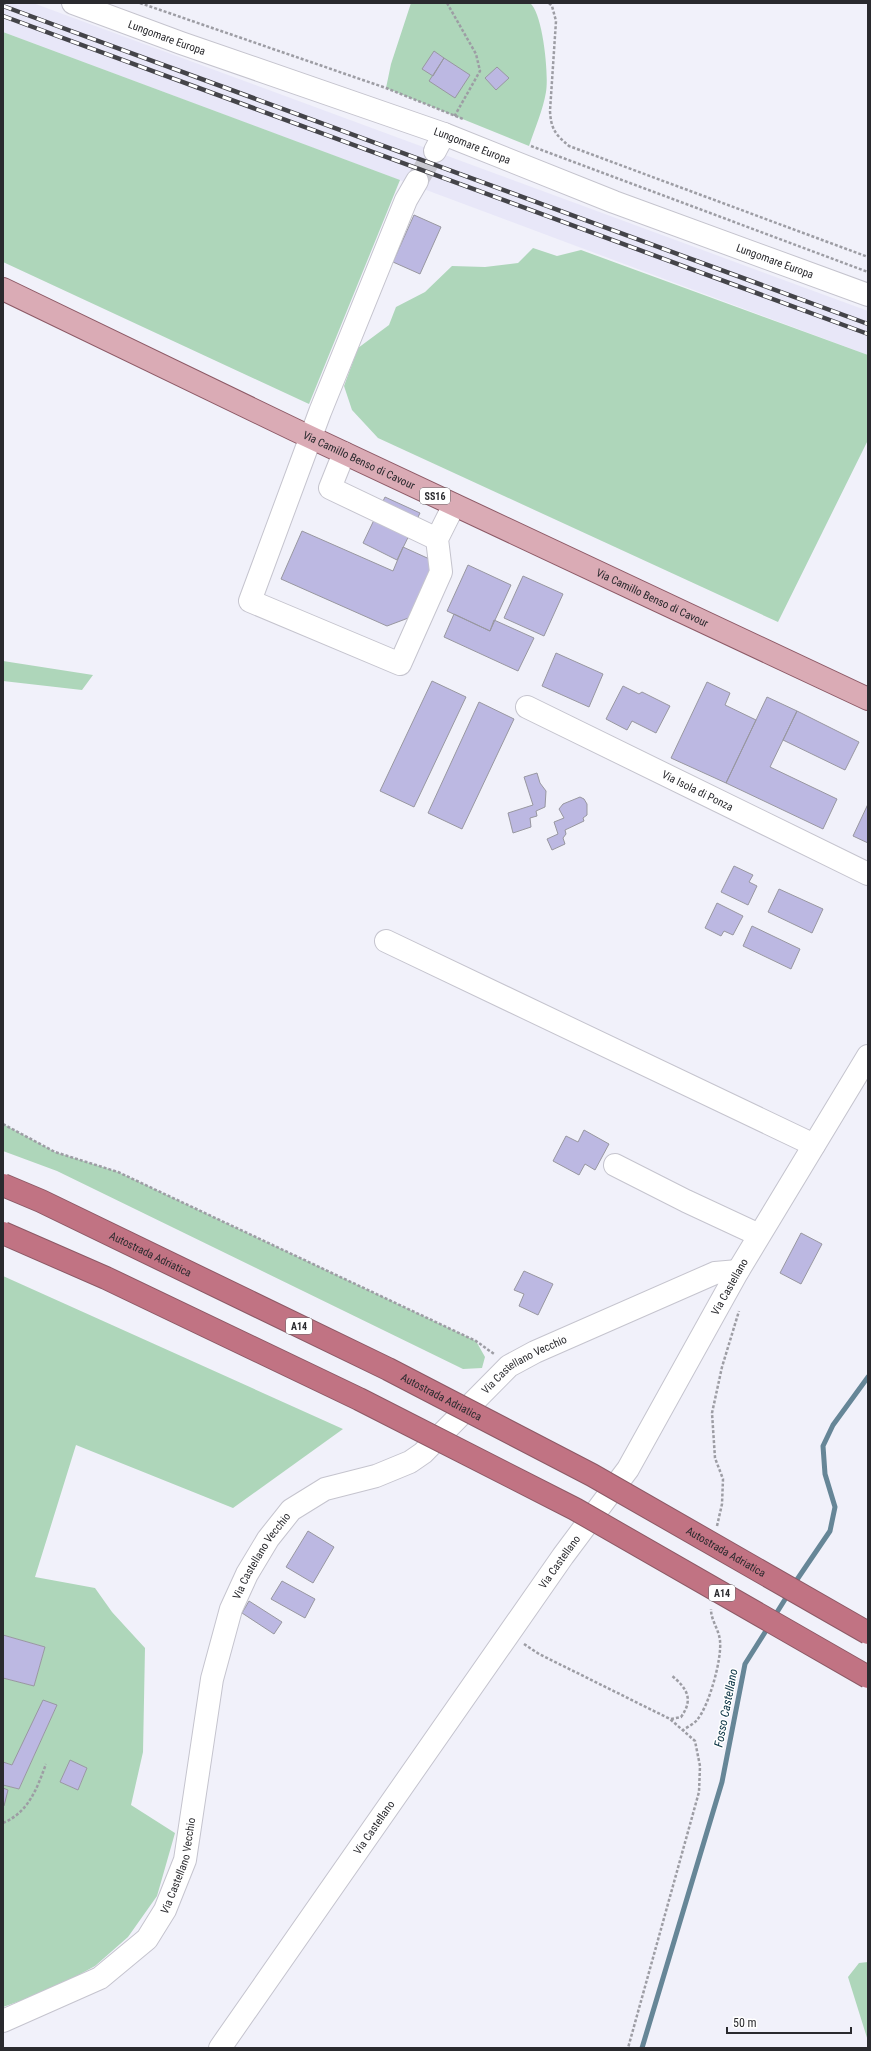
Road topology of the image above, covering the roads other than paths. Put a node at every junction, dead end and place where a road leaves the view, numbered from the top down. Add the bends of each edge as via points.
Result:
1 (73, 3) edge
2 (417, 181) tunnel mouth
3 (3, 289) edge
4 (868, 295) edge
5 (311, 437) junction
6 (344, 453) junction
7 (454, 505) junction
8 (437, 539) junction
9 (868, 699) edge
10 (527, 707) dead end
11 (868, 874) edge
12 (386, 941) dead end
13 (868, 1056) edge
14 (814, 1145) junction
15 (615, 1165) dead end
16 (3, 1185) edge
17 (3, 1233) edge
18 (759, 1234) junction
19 (738, 1271) junction
20 (868, 1633) edge
21 (868, 1677) edge
22 (3, 2021) edge
23 (220, 2048) edge

1 - 4 street, Lungomare Europa via 440,143 614,202
2 - 5 street via 406,200
3 - 5 main road, Via Camillo Benso di Cavour / SS16
5 - 6 main road, Via Camillo Benso di Cavour / SS16
5 - 8 street via 250,601 400,664 441,572
6 - 7 main road, Via Camillo Benso di Cavour / SS16
6 - 8 street via 330,488
7 - 8 street
7 - 9 main road, Via Camillo Benso di Cavour / SS16
10 - 11 street, Via Isola di Ponza
12 - 14 street
13 - 14 street, Via Castellano
14 - 18 street, Via Castellano
15 - 18 street
16 - 20 highway, Autostrada Adriatica / A14, bridge via 388,1369 592,1475
17 - 21 highway, A14, bridge via 106,1278 359,1399 575,1509
18 - 19 street, Via Castellano
19 - 22 street, Via Castellano Vecchio via 715,1272 522,1359 509,1366 423,1453 410,1462 376,1476 325,1489 291,1510 268,1539 247,1574 231,1609 212,1679 185,1860 165,1910 146,1939 100,1978
19 - 23 street, Via Castellano via 628,1469 517,1621

